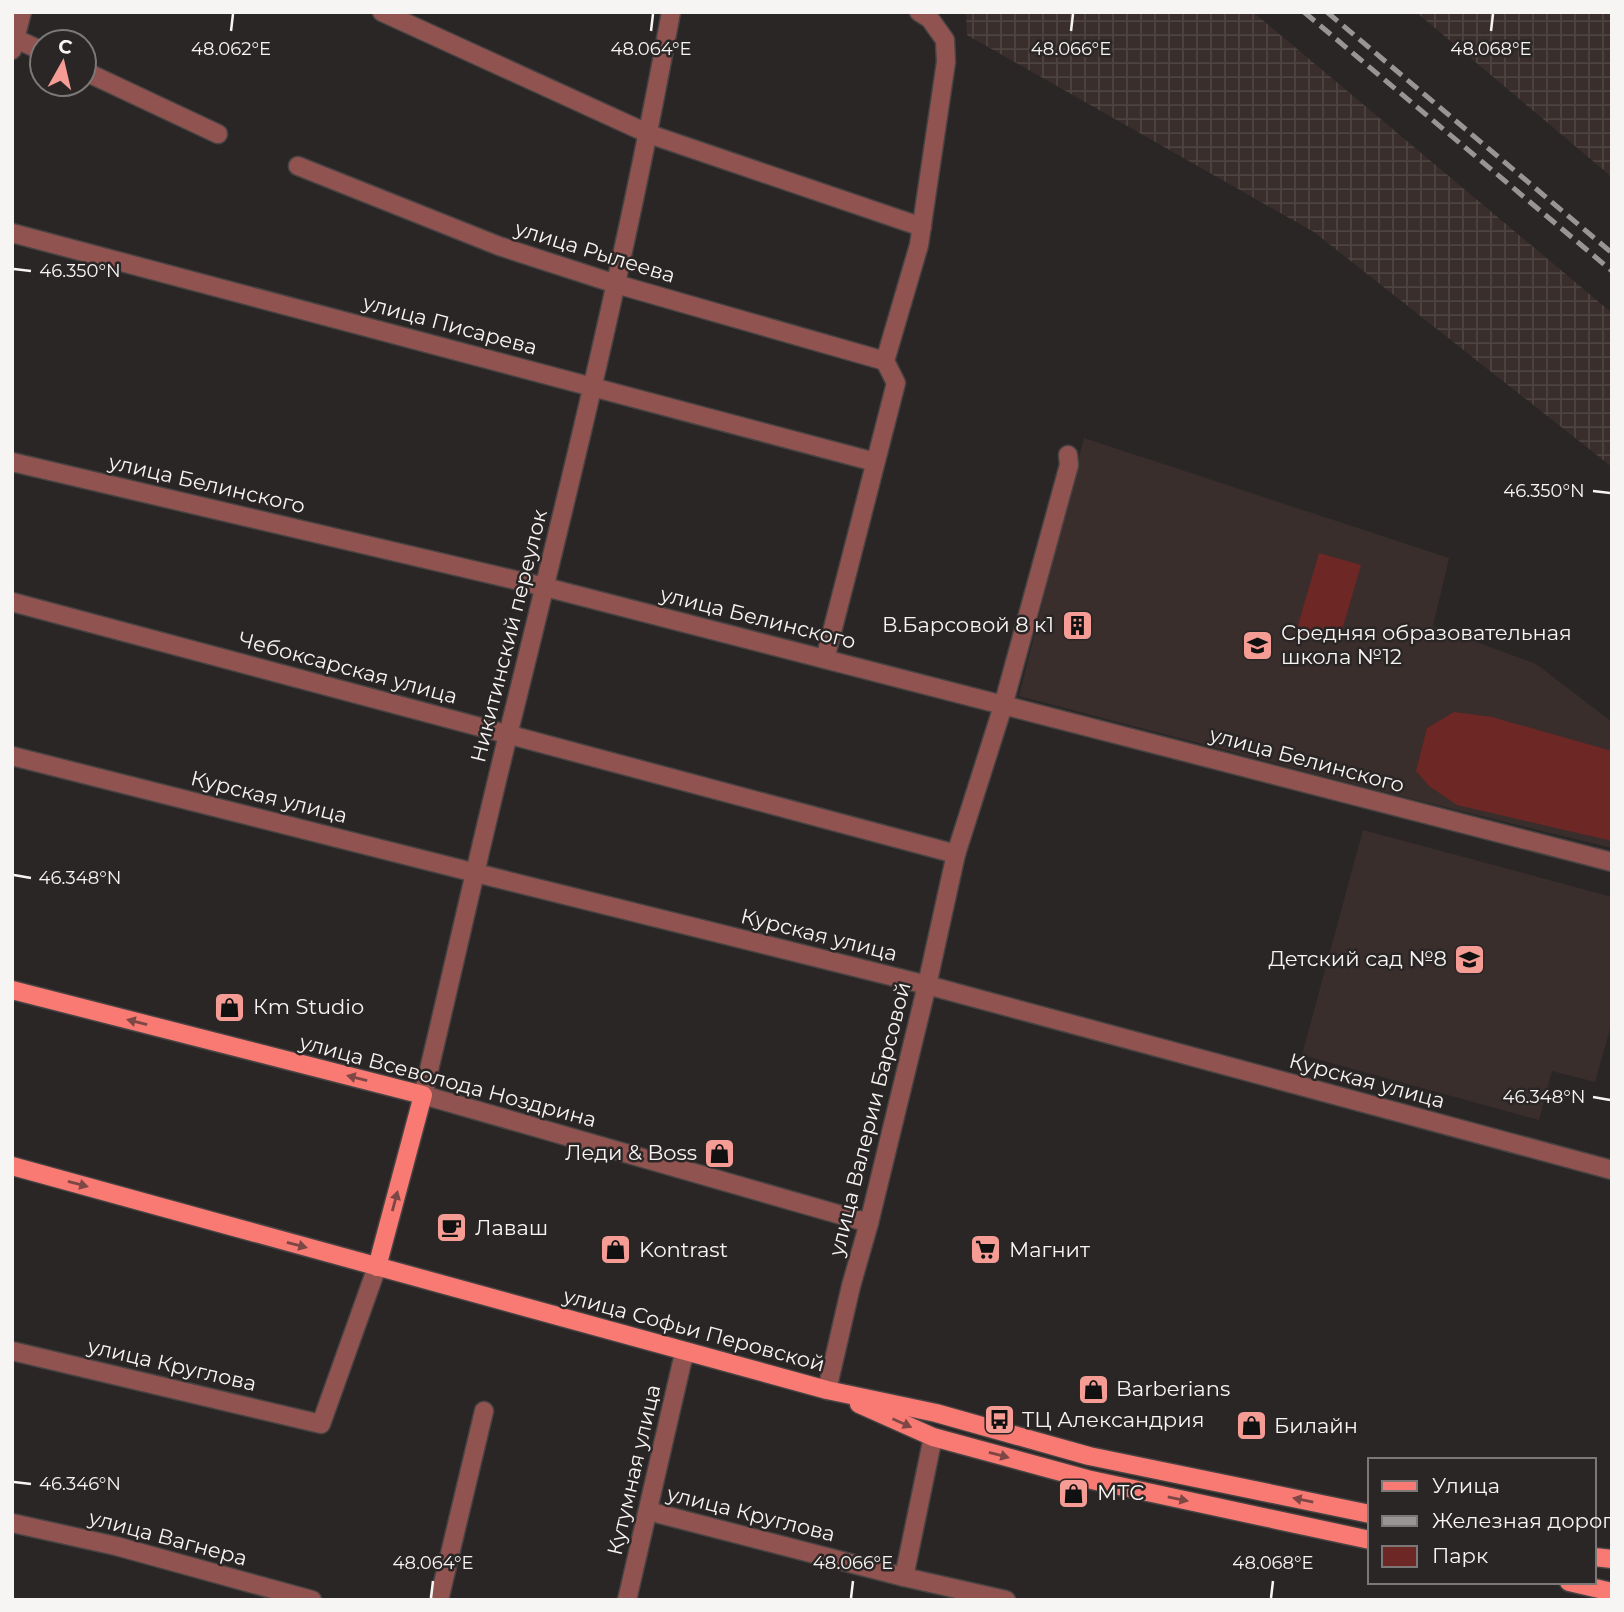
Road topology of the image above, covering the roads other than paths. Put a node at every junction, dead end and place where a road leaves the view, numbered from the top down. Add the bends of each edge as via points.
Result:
1 (22, 12) edge
2 (382, 12) edge
3 (671, 12) edge
4 (919, 12) edge
5 (13, 42) edge
6 (98, 78) edge
7 (218, 134) dead end
8 (649, 134) junction
9 (298, 166) dead end
10 (922, 227) junction
11 (12, 233) edge
12 (616, 284) junction
13 (885, 361) junction
14 (593, 386) junction
15 (1068, 456) dead end
16 (12, 462) edge
17 (875, 462) junction
18 (545, 587) junction
19 (12, 602) edge
20 (825, 659) junction
21 (1003, 706) junction
22 (508, 734) junction
23 (12, 756) edge
24 (957, 854) junction
25 (1612, 862) edge
26 (476, 873) junction
27 (927, 985) junction
28 (12, 990) edge
29 (424, 1095) junction
30 (12, 1166) edge
31 (1612, 1170) edge
32 (869, 1223) junction
33 (377, 1266) junction
34 (12, 1351) edge
35 (687, 1352) junction
36 (827, 1390) junction
37 (484, 1411) dead end
38 (933, 1437) junction
39 (648, 1511) junction
40 (1368, 1514) edge
41 (12, 1523) edge
42 (1368, 1540) edge
43 (904, 1577) junction
44 (1578, 1584) edge
45 (1612, 1592) edge
46 (312, 1600) edge
47 (439, 1600) edge
48 (627, 1600) edge
49 (1006, 1600) edge

1 - 5 street
2 - 8 street
3 - 8 street, Никитинский переулок
4 - 10 street via 945,40 946,62
6 - 7 street
8 - 10 street
8 - 12 street, Никитинский переулок
9 - 12 street, улица Рылеева via 499,246
10 - 13 street
11 - 14 street, улица Писарева
12 - 13 street, улица Рылеева
12 - 14 street, Никитинский переулок
13 - 17 street via 896,383
14 - 17 street, улица Писарева
14 - 18 street, Никитинский переулок
15 - 21 street, улица Валерии Барсовой
16 - 18 street, улица Белинского
17 - 20 street
18 - 20 street, улица Белинского
18 - 22 street, Никитинский переулок
19 - 22 street, Чебоксарская улица
20 - 21 street, улица Белинского
21 - 24 street, улица Валерии Барсовой
21 - 25 street, улица Белинского
22 - 24 street, Чебоксарская улица
22 - 26 street, Никитинский переулок
23 - 26 street, Курская улица
24 - 27 street, улица Валерии Барсовой
26 - 27 street, Курская улица
26 - 29 street, Никитинский переулок
27 - 31 street, Курская улица
27 - 32 street, улица Валерии Барсовой
29 -> 28 main road, улица Всеволода Ноздрина
29 - 32 street, улица Всеволода Ноздрина
33 -> 29 main road, Никитинский переулок
30 -> 33 main road, улица Софьи Перовской
32 - 36 street, улица Валерии Барсовой
33 - 34 street, улица Круглова via 321,1424
33 - 35 main road, улица Софьи Перовской
35 - 36 main road, улица Софьи Перовской
35 - 39 street, Кутумная улица
36 -> 38 main road
40 -> 36 main road, улица Софьи Перовской via 1089,1456 936,1413
37 - 47 street
38 -> 42 main road via 1087,1479
38 - 43 street
39 - 43 street, улица Круглова
39 - 48 street, Кутумная улица
41 - 46 street, улица Вагнера via 116,1546
43 - 49 street, улица Круглова
44 - 45 main road

